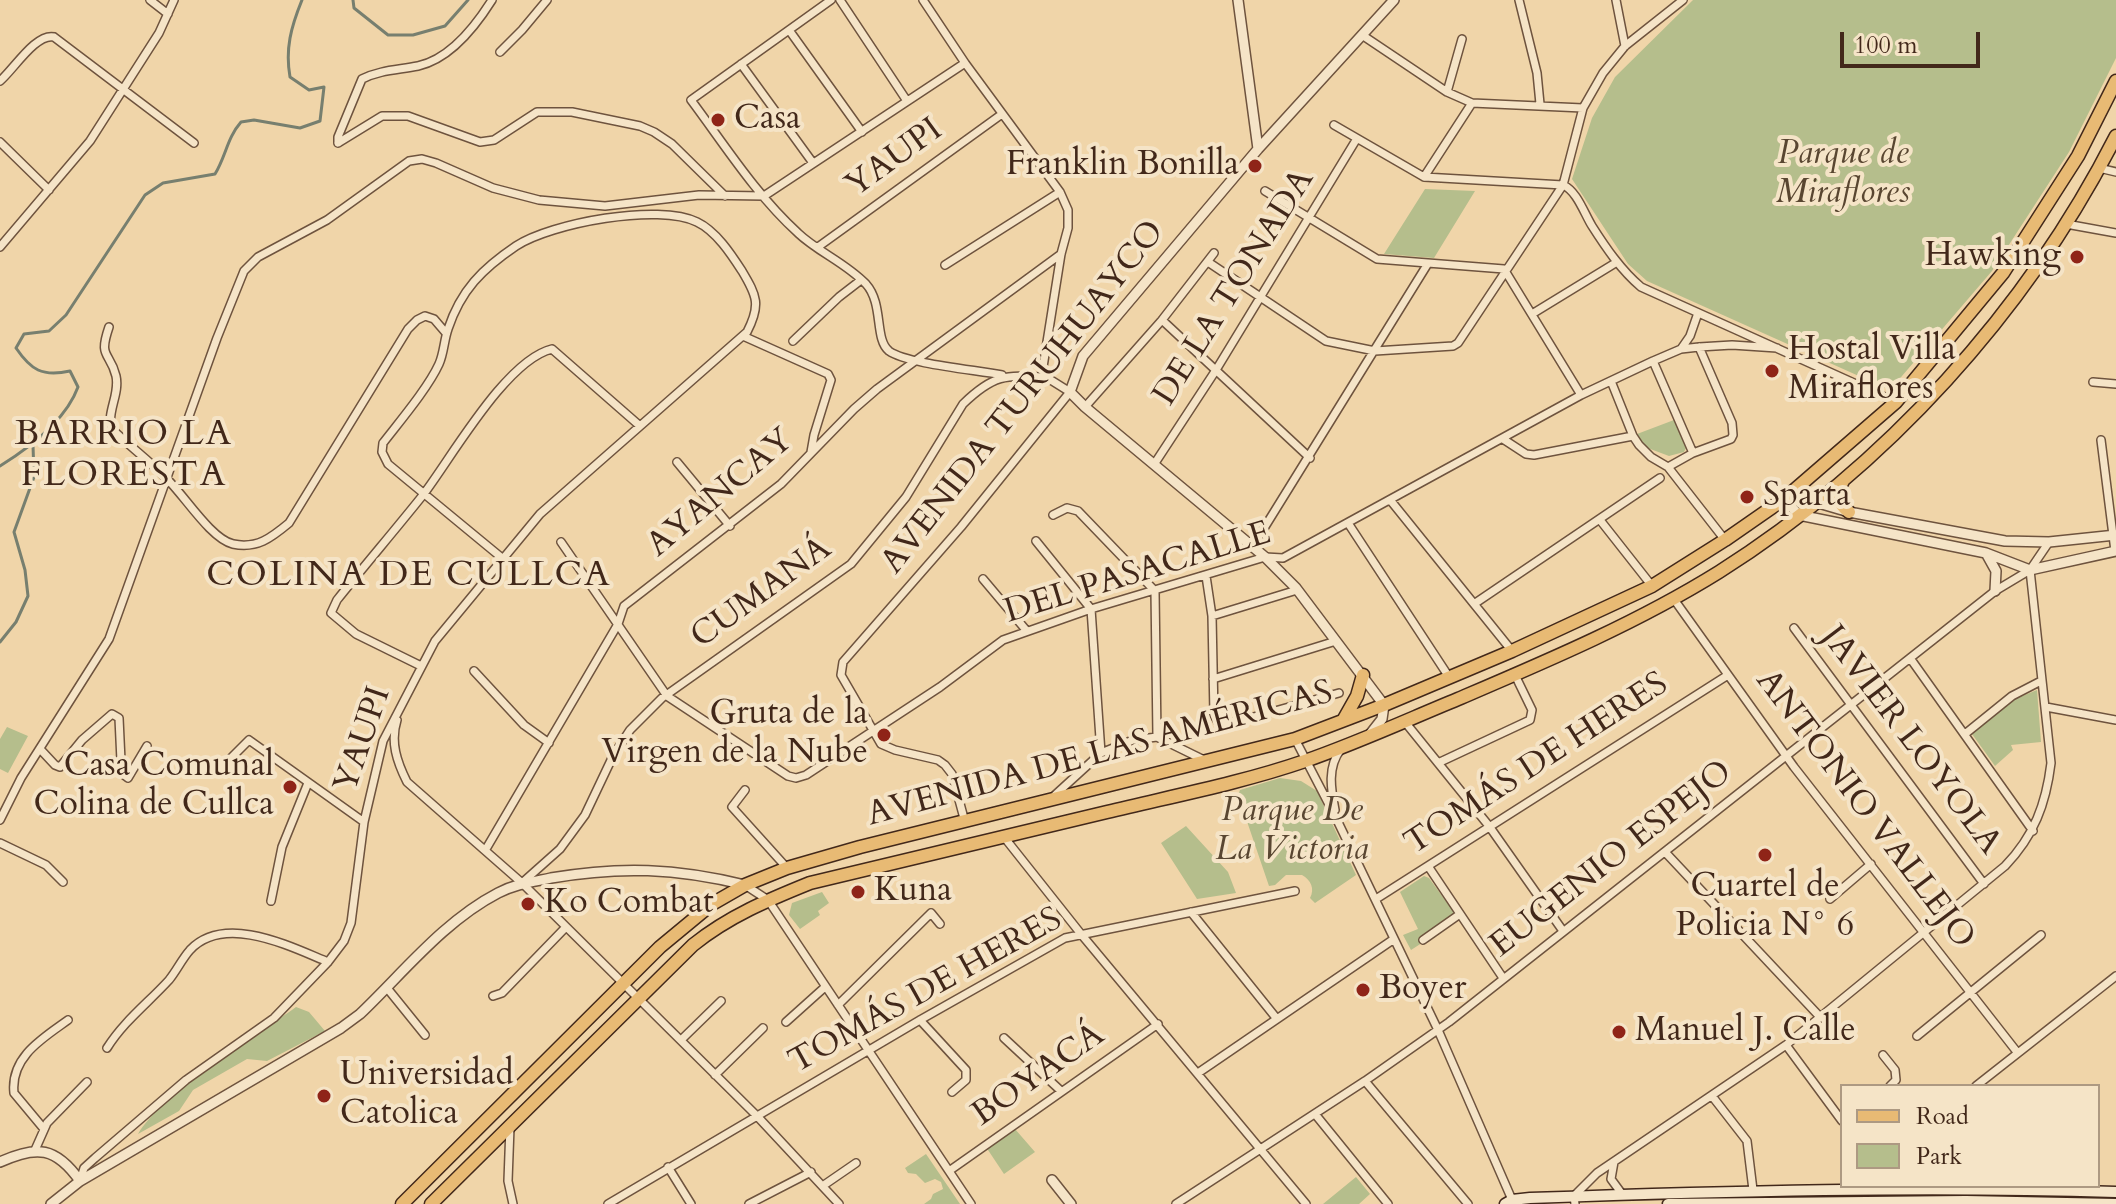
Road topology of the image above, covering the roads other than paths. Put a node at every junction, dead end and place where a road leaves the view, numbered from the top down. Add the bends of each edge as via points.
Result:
1 (150, 0) edge
2 (174, 0) edge
3 (492, 0) edge
4 (547, 0) edge
5 (831, 0) edge
6 (840, 0) edge
7 (923, 0) edge
8 (1238, 0) edge
9 (1394, 0) edge
10 (1519, 0) edge
11 (1616, 0) edge
12 (1683, 0) edge
13 (168, 14) junction
14 (789, 30) junction
15 (1362, 35) junction
16 (1462, 39) dead end
17 (1625, 46) junction
18 (500, 52) dead end
19 (965, 63) junction
20 (741, 64) junction
21 (0, 81) edge
22 (2116, 81) edge
23 (125, 89) junction
24 (1447, 92) junction
25 (907, 101) junction
26 (1472, 103) junction
27 (1540, 104) junction
28 (1583, 108) junction
29 (1002, 114) junction
30 (1334, 125) dead end
31 (862, 132) junction
32 (2116, 136) edge
33 (1356, 140) junction
34 (0, 142) edge
35 (194, 143) dead end
36 (1258, 149) junction
37 (813, 163) junction
38 (2099, 168) junction
39 (2116, 172) edge
40 (1424, 177) junction
41 (1563, 185) junction
42 (49, 190) junction
43 (1265, 191) dead end
44 (1060, 192) junction
45 (725, 196) junction
46 (764, 196) junction
47 (605, 206) junction
48 (608, 219) junction
49 (1310, 220) junction
50 (2066, 224) junction
51 (2116, 233) edge
52 (0, 247) edge
53 (818, 247) junction
54 (1214, 253) dead end
55 (1061, 254) junction
56 (1208, 262) junction
57 (1617, 262) junction
58 (945, 265) dead end
59 (1427, 265) junction
60 (1504, 269) junction
61 (861, 280) junction
62 (1261, 298) junction
63 (1698, 313) junction
64 (1532, 314) junction
65 (1162, 320) junction
66 (109, 327) dead end
67 (446, 333) junction
68 (745, 334) junction
69 (793, 341) dead end
70 (1699, 347) junction
71 (1777, 348) junction
72 (1681, 349) junction
73 (1375, 351) junction
74 (914, 360) junction
75 (1653, 361) junction
76 (1216, 370) junction
77 (1003, 375) junction
78 (1046, 377) junction
79 (1611, 381) junction
80 (2093, 382) dead end
81 (2116, 384) edge
82 (1070, 392) junction
83 (1581, 395) junction
84 (1896, 402) junction
85 (1085, 407) junction
86 (640, 426) junction
87 (1633, 436) junction
88 (1503, 439) junction
89 (2101, 440) dead end
90 (1693, 453) junction
91 (811, 454) junction
92 (1310, 458) junction
93 (677, 462) dead end
94 (1155, 463) junction
95 (1668, 467) junction
96 (165, 477) junction
97 (1660, 478) dead end
98 (1845, 478) junction
99 (1800, 486) junction
100 (425, 492) junction
101 (1784, 499) junction
102 (1391, 501) junction
103 (1815, 502) junction
104 (1849, 512) junction
105 (1053, 515) dead end
106 (1799, 515) junction
107 (1600, 520) junction
108 (1348, 523) junction
109 (730, 526) junction
110 (2114, 535) edge
111 (1725, 540) junction
112 (1036, 541) dead end
113 (561, 542) dead end
114 (2049, 542) junction
115 (1253, 546) junction
116 (2115, 551) edge
117 (1986, 553) junction
118 (1265, 557) junction
119 (502, 558) junction
120 (2030, 570) junction
121 (1206, 576) junction
122 (983, 579) dead end
123 (1652, 586) junction
124 (1297, 590) junction
125 (1155, 591) junction
126 (1995, 591) junction
127 (1673, 598) junction
128 (1474, 604) junction
129 (1091, 609) junction
130 (1212, 616) junction
131 (618, 624) junction
132 (1794, 628) dead end
133 (1026, 630) junction
134 (1336, 641) junction
135 (1512, 651) junction
136 (1910, 658) junction
137 (421, 666) junction
138 (474, 671) dead end
139 (1363, 675) junction
140 (1515, 675) junction
141 (1728, 675) junction
142 (1449, 677) junction
143 (1213, 679) junction
144 (2041, 681) junction
145 (1339, 693) dead end
146 (667, 696) junction
147 (403, 700) junction
148 (1384, 705) junction
149 (1852, 705) junction
150 (2046, 707) junction
151 (1344, 720) junction
152 (2116, 720) edge
153 (1404, 721) junction
154 (872, 732) junction
155 (1965, 734) junction
156 (1369, 735) junction
157 (1157, 737) junction
158 (1295, 739) junction
159 (549, 743) junction
160 (1345, 745) junction
161 (147, 746) dead end
162 (40, 749) junction
163 (1101, 753) junction
164 (1787, 755) junction
165 (1306, 761) junction
166 (1208, 762) junction
167 (1438, 763) junction
168 (221, 768) dead end
169 (308, 783) junction
170 (745, 790) dead end
171 (1043, 803) junction
172 (0, 820) edge
173 (1337, 820) junction
174 (364, 822) junction
175 (965, 822) junction
176 (1489, 826) junction
177 (2033, 831) junction
178 (1003, 835) junction
179 (0, 843) edge
180 (486, 849) junction
181 (1665, 852) junction
182 (1871, 864) junction
183 (1428, 866) junction
184 (787, 868) junction
185 (63, 882) dead end
186 (522, 883) junction
187 (1984, 884) junction
188 (745, 885) junction
189 (1295, 891) dead end
190 (1376, 899) junction
191 (1830, 899) dead end
192 (768, 900) junction
193 (271, 901) dead end
194 (1191, 912) junction
195 (1460, 914) junction
196 (940, 924) dead end
197 (566, 927) junction
198 (1563, 931) junction
199 (1924, 933) junction
200 (1081, 934) junction
201 (2041, 935) dead end
202 (1394, 939) junction
203 (1423, 940) dead end
204 (328, 962) junction
205 (2116, 976) edge
206 (1503, 978) junction
207 (623, 983) junction
208 (825, 987) junction
209 (387, 988) junction
210 (1971, 992) junction
211 (493, 996) dead end
212 (640, 1000) junction
213 (721, 1001) dead end
214 (838, 1005) junction
215 (1821, 1018) junction
216 (1277, 1019) junction
217 (68, 1020) dead end
218 (920, 1020) junction
219 (786, 1022) dead end
220 (1158, 1024) junction
221 (763, 1028) dead end
222 (1438, 1030) junction
223 (425, 1035) dead end
224 (1917, 1036) dead end
225 (1004, 1038) dead end
226 (681, 1040) junction
227 (1786, 1045) junction
228 (107, 1048) dead end
229 (868, 1051) junction
230 (2017, 1052) junction
231 (1883, 1055) dead end
232 (1198, 1073) junction
233 (715, 1075) junction
234 (1365, 1081) junction
235 (87, 1082) dead end
236 (1892, 1084) edge
237 (1978, 1084) edge
238 (1061, 1091) junction
239 (952, 1092) dead end
240 (1712, 1096) junction
241 (1315, 1114) junction
242 (757, 1116) junction
243 (1840, 1118) edge
244 (510, 1124) junction
245 (44, 1129) junction
246 (1258, 1149) junction
247 (35, 1150) junction
248 (0, 1162) edge
249 (1614, 1162) junction
250 (856, 1163) dead end
251 (668, 1167) junction
252 (949, 1171) junction
253 (811, 1172) junction
254 (1052, 1180) dead end
255 (80, 1181) junction
256 (824, 1185) junction
257 (1856, 1188) edge
258 (1966, 1188) edge
259 (1753, 1190) junction
260 (2116, 1192) edge
261 (1622, 1194) junction
262 (1575, 1200) edge
263 (1510, 1203) edge
264 (1966, 1203) edge
265 (51, 1204) edge
266 (402, 1204) edge
267 (431, 1204) edge
268 (513, 1204) edge
269 (608, 1204) edge
270 (691, 1204) edge
271 (749, 1204) edge
272 (839, 1204) edge
273 (971, 1204) edge
274 (1071, 1204) edge
275 (1176, 1204) edge
276 (1305, 1204) edge
277 (1388, 1204) edge
278 (1468, 1204) edge
279 (1668, 1204) edge
280 (1696, 1204) edge
281 (1847, 1204) edge
282 (2116, 1204) edge

1 - 13 street
2 - 13 street
3 - 45 street via 461,40 439,58 362,79 338,143 382,116 418,119 480,142 494,140 537,112 572,112 654,132
4 - 18 street
5 - 14 street
6 - 25 street
7 - 19 street
8 - 36 street
9 - 15 street, AVENIDA TURUHUAYCO
10 - 27 street
11 - 17 street
12 - 17 street
13 - 23 street
14 - 20 street
14 - 31 street
15 - 24 street
15 - 36 street, AVENIDA TURUHUAYCO
16 - 24 street
17 - 28 street
19 - 25 street
19 - 29 street
20 - 37 street
20 - 46 street via 691,100
21 - 23 street via 38,39 47,36
22 - 84 main road, AVENIDA DE LAS AMÉRICAS via 2078,156 2003,273
23 - 35 street
23 - 42 street
24 - 26 street
25 - 31 street
26 - 27 street
26 - 40 street
27 - 28 street
28 - 41 street
29 - 44 street
29 - 53 street, YAUPI
30 - 33 street
31 - 37 street
32 - 38 main road, AVENIDA DE LAS AMÉRICAS
33 - 40 street
33 - 49 street, DE LA TONADA
34 - 42 street
36 - 82 street, AVENIDA TURUHUAYCO via 1083,356
37 - 46 street
38 - 39 street
38 - 50 main road, AVENIDA DE LAS AMÉRICAS
40 - 41 street
41 - 57 street, DEL PASACALLE via 1570,188
41 - 60 street
42 - 52 street
43 - 49 street
44 - 55 street via 1068,210
44 - 58 street
45 - 46 street
45 - 47 street
46 - 53 street via 798,234
47 - 48 street
47 - 96 street via 539,200 493,188 436,163 409,161 244,271
48 - 67 street via 556,228 518,245 462,295
48 - 68 street via 678,216 713,233 757,297 756,316
49 - 59 street via 1377,259
49 - 62 street, DE LA TONADA
50 - 51 street
50 - 98 main road, AVENIDA DE LAS AMÉRICAS via 2018,295 1963,360
53 - 61 street
54 - 56 street
55 - 74 street, AYANCAY
55 - 78 street via 1043,367
56 - 62 street
56 - 65 street
57 - 63 street, DEL PASACALLE via 1641,287
57 - 64 street
59 - 60 street
59 - 73 street
60 - 64 street
60 - 73 street via 1458,343
61 - 69 street
61 - 74 street via 877,300 886,349
62 - 73 street via 1326,341
62 - 76 street, DE LA TONADA
63 - 71 street, DEL PASACALLE
63 - 72 street
64 - 83 street
65 - 76 street
65 - 85 street
66 - 96 street via 103,344 116,375 111,428
67 - 96 street via 425,316 408,329 289,523 267,541 250,546 229,543
67 - 100 street via 439,365 383,443 388,464
68 - 86 street, YAUPI
68 - 91 street via 828,374 831,380
70 - 71 street, DEL PASACALLE
70 - 72 street, DEL PASACALLE
70 - 90 street via 1732,423 1731,439
71 - 84 street, DEL PASACALLE
72 - 75 street, DEL PASACALLE
73 - 92 street
74 - 77 street
74 - 91 street, AYANCAY via 854,409
75 - 79 street, DEL PASACALLE
75 - 90 street
76 - 92 street
76 - 94 street, DE LA TONADA
77 - 78 street
77 - 146 street, CUMANÁ via 963,404 906,497 851,564
78 - 82 street
79 - 83 street, DEL PASACALLE
79 - 87 street
80 - 81 street
82 - 85 street
82 - 154 street, AVENIDA TURUHUAYCO via 843,662 841,675
83 - 88 street, DEL PASACALLE
84 - 99 main road, AVENIDA DE LAS AMÉRICAS
85 - 94 street
86 - 100 street via 563,357 552,349 543,351 485,405
86 - 119 street, YAUPI via 540,514
87 - 88 street via 1534,455
87 - 95 street
88 - 102 street, DEL PASACALLE
89 - 110 street
90 - 95 street
91 - 109 street, AYANCAY
92 - 115 street
93 - 109 street
94 - 115 street
95 - 111 street
96 - 162 street via 109,639
97 - 107 street
98 - 103 main road, AVENIDA DE LAS AMÉRICAS
98 - 104 main road via 1838,499
99 - 101 main road, AVENIDA DE LAS AMÉRICAS
99 - 103 street
100 - 119 street
100 - 137 street via 331,613 356,634
101 - 106 street
101 - 111 main road, AVENIDA DE LAS AMÉRICAS
102 - 108 street, DEL PASACALLE
102 - 128 street
103 - 104 street
103 - 106 main road, AVENIDA DE LAS AMÉRICAS
104 - 114 street via 2005,541
105 - 125 street via 1067,508 1078,511
106 - 117 street
106 - 127 main road, AVENIDA DE LAS AMÉRICAS
107 - 123 street
107 - 128 street
108 - 118 street, DEL PASACALLE via 1283,558
108 - 142 street
109 - 131 street, AYANCAY via 628,602
110 - 114 street
110 - 116 street
111 - 123 main road, AVENIDA DE LAS AMÉRICAS
112 - 129 street
113 - 131 street, DEL PASACALLE
114 - 120 street
115 - 118 street
116 - 120 street
117 - 120 street
117 - 126 street via 1996,571
118 - 121 street, DEL PASACALLE
118 - 124 street
119 - 137 street, YAUPI
120 - 126 street, EUGENIO ESPEJO
120 - 144 street
121 - 125 street, DEL PASACALLE
121 - 130 street
122 - 133 street
123 - 135 main road, AVENIDA DE LAS AMÉRICAS
124 - 130 street
124 - 134 street
125 - 129 street, DEL PASACALLE
125 - 157 street
126 - 136 street, EUGENIO ESPEJO
127 - 140 main road, AVENIDA DE LAS AMÉRICAS
127 - 141 street, ANTONIO VALLEJO
128 - 135 street
129 - 133 street, DEL PASACALLE
129 - 163 street
130 - 143 street
131 - 146 street, DEL PASACALLE
131 - 159 street, AYANCAY
132 - 149 street, JAVIER LOYOLA
133 - 154 street, DEL PASACALLE via 1003,640
134 - 139 street
134 - 143 street
135 - 142 main road, AVENIDA DE LAS AMÉRICAS
136 - 149 street, EUGENIO ESPEJO
136 - 155 street
137 - 147 street, YAUPI
138 - 159 street
139 - 148 street
139 - 151 main road
140 - 153 main road, AVENIDA DE LAS AMÉRICAS
140 - 167 street via 1532,710 1530,720
141 - 164 street, ANTONIO VALLEJO
141 - 176 street, TOMÁS DE HERES
142 - 148 main road, AVENIDA DE LAS AMÉRICAS
143 - 145 street via 1214,715 1225,725
144 - 150 street
144 - 155 street via 2012,696
146 - 154 street, DEL PASACALLE via 796,778
146 - 186 street, CUMANÁ via 630,730 585,815 560,849
147 - 174 street, YAUPI via 383,741
147 - 180 street via 394,730 396,760 407,782
148 - 151 main road, AVENIDA DE LAS AMÉRICAS
148 - 156 street via 1382,719
149 - 164 street, EUGENIO ESPEJO
149 - 187 street, JAVIER LOYOLA
150 - 152 street
150 - 177 street via 2051,763 2047,794
151 - 158 main road, AVENIDA DE LAS AMÉRICAS
153 - 156 main road, AVENIDA DE LAS AMÉRICAS
153 - 167 street
154 - 175 street, AVENIDA TURUHUAYCO via 881,744 945,765
155 - 177 street
156 - 160 main road, AVENIDA DE LAS AMÉRICAS
157 - 163 street
157 - 166 street
158 - 165 street
158 - 166 main road, AVENIDA DE LAS AMÉRICAS
159 - 180 street, AYANCAY
160 - 165 main road, AVENIDA DE LAS AMÉRICAS
160 - 173 street via 1333,762 1331,777
161 - 162 street via 128,778 121,761 119,718 112,714 60,767
162 - 172 street
163 - 171 street
164 - 181 street, EUGENIO ESPEJO
164 - 182 street, ANTONIO VALLEJO
165 - 173 street
165 - 178 main road, AVENIDA DE LAS AMÉRICAS
166 - 171 main road, AVENIDA DE LAS AMÉRICAS
167 - 176 street
168 - 169 street via 249,740
169 - 174 street
169 - 193 street via 282,847
170 - 184 street via 732,807
171 - 175 main road, AVENIDA DE LAS AMÉRICAS
173 - 190 street
174 - 204 street, YAUPI via 351,923
175 - 184 main road, AVENIDA DE LAS AMÉRICAS
176 - 183 street, TOMÁS DE HERES
176 - 198 street
177 - 187 street
178 - 192 main road, AVENIDA DE LAS AMÉRICAS via 810,883
178 - 200 street
179 - 185 street via 46,865
180 - 186 street
181 - 198 street, EUGENIO ESPEJO
181 - 215 street
182 - 191 street
182 - 199 street, ANTONIO VALLEJO
183 - 190 street, TOMÁS DE HERES
183 - 195 street
184 - 188 main road, AVENIDA DE LAS AMÉRICAS
186 - 188 street via 640,869
186 - 197 street
186 - 209 street via 496,893 462,917
187 - 199 street
188 - 192 street
188 - 207 main road, AVENIDA DE LAS AMÉRICAS via 683,927
189 - 194 street, TOMÁS DE HERES
190 - 202 street
192 - 208 street
192 - 212 main road, AVENIDA DE LAS AMÉRICAS via 710,931
194 - 200 street, TOMÁS DE HERES
194 - 216 street
195 - 203 street
195 - 206 street
196 - 214 street via 931,913
197 - 207 street
197 - 211 street via 502,993
198 - 206 street, EUGENIO ESPEJO
199 - 210 street, ANTONIO VALLEJO
199 - 215 street
200 - 218 street, TOMÁS DE HERES via 1065,938
200 - 220 street
201 - 210 street
202 - 216 street
202 - 222 street
204 - 228 street via 236,932 211,937 192,948
204 - 255 street, YAUPI via 274,1018 186,1080 95,1158
205 - 230 street
206 - 222 street, EUGENIO ESPEJO
207 - 212 street
207 - 266 main road, AVENIDA DE LAS AMÉRICAS
208 - 214 street
208 - 219 street
209 - 223 street
209 - 255 street via 341,1028
210 - 224 street
210 - 230 street, ANTONIO VALLEJO
212 - 226 street
212 - 244 main road, AVENIDA DE LAS AMÉRICAS
213 - 226 street
214 - 229 street
215 - 227 street
216 - 232 street
217 - 245 street via 26,1053 16,1073 14,1093
218 - 229 street, TOMÁS DE HERES
218 - 239 street via 966,1070 966,1080
220 - 232 street
220 - 238 street, BOYACÁ
221 - 233 street
222 - 234 street, EUGENIO ESPEJO
222 - 263 street
225 - 238 street
226 - 233 street
227 - 240 street
227 - 243 street
229 - 242 street, TOMÁS DE HERES
229 - 252 street
230 - 237 street
231 - 236 street via 1895,1070
232 - 246 street
233 - 242 street
234 - 241 street, EUGENIO ESPEJO
234 - 278 street
235 - 245 street
238 - 252 street, BOYACÁ
240 - 249 street
240 - 259 street via 1747,1141
241 - 246 street, EUGENIO ESPEJO
241 - 277 street
242 - 251 street, TOMÁS DE HERES
242 - 253 street
244 - 267 main road, AVENIDA DE LAS AMÉRICAS
244 - 268 street via 508,1181
245 - 247 street
246 - 275 street, EUGENIO ESPEJO
246 - 276 street
247 - 248 street
247 - 255 street via 59,1158
249 - 261 street via 1611,1179
249 - 262 street
250 - 256 street
251 - 269 street, TOMÁS DE HERES
251 - 270 street
252 - 273 street
253 - 256 street
253 - 271 street
254 - 274 street
255 - 265 street
256 - 272 street
257 - 259 main road
257 - 281 street
258 - 260 main road
258 - 264 street
259 - 261 main road
261 - 262 main road
262 - 263 main road
264 - 281 main road
264 - 282 main road
279 - 280 main road
280 - 281 main road

